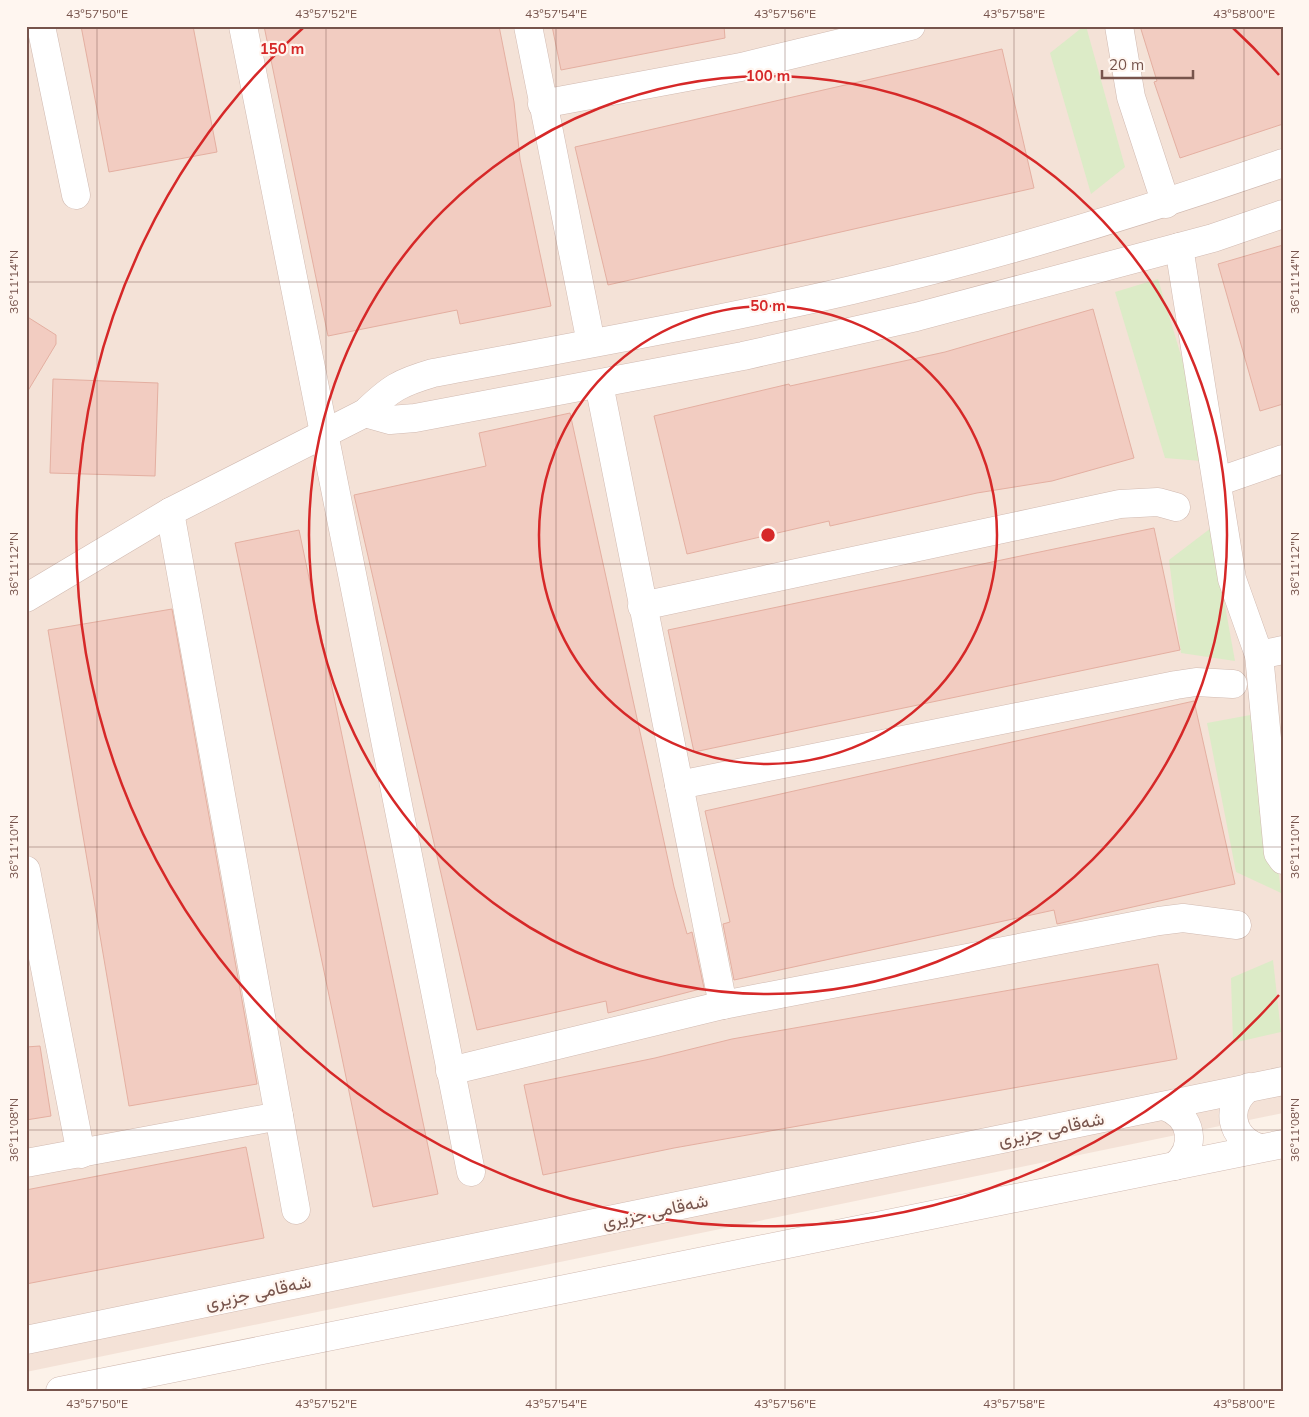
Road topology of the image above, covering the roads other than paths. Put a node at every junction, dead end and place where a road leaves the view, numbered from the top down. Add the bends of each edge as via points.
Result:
1 (41, 26) edge
2 (243, 26) edge
3 (528, 26) edge
4 (911, 26) edge
5 (1120, 26) edge
6 (542, 104) junction
7 (1283, 163) edge
8 (76, 195) dead end
9 (1166, 204) junction
10 (1283, 214) edge
11 (1179, 247) junction
12 (904, 277) junction
13 (916, 317) junction
14 (591, 343) junction
15 (599, 384) junction
16 (366, 413) junction
17 (324, 434) junction
18 (1283, 459) edge
19 (1217, 482) junction
20 (1176, 507) dead end
21 (170, 512) junction
22 (26, 598) edge
23 (642, 606) junction
24 (1271, 653) edge
25 (1233, 684) dead end
26 (679, 785) junction
27 (1283, 860) edge
28 (26, 870) edge
29 (1237, 925) dead end
30 (723, 1005) junction
31 (450, 1070) junction
32 (1283, 1081) edge
33 (1249, 1087) junction
34 (1164, 1106) junction
35 (279, 1116) junction
36 (1271, 1146) edge
37 (81, 1154) junction
38 (26, 1163) edge
39 (1175, 1166) junction
40 (471, 1172) dead end
41 (296, 1210) dead end
42 (26, 1340) edge
43 (60, 1391) edge

1 - 8 street
2 - 17 street
3 - 6 street
4 - 6 street via 741,67
5 - 9 street via 1131,97
6 - 14 street
7 - 9 street
9 - 12 street
10 - 11 street
11 - 13 street
11 - 19 street
12 - 13 street
12 - 14 street
13 - 15 street
14 - 16 street via 433,373 402,382
15 - 16 street via 415,418 390,420
15 - 23 street
16 - 17 street
17 - 21 street
17 - 31 street
18 - 19 street
19 - 24 street via 1232,579
20 - 23 street via 1158,502 1120,504
21 - 22 street
21 - 35 street
23 - 26 street
24 - 27 street via 1278,852
25 - 26 street via 1176,684
26 - 30 street
28 - 37 street
29 - 30 street via 1183,918 1159,921
30 - 31 street
31 - 40 street
32 - 33 street, شەقامی جزیری
33 - 34 street, شەقامی جزیری
33 - 36 street via 1236,1100 1232,1117 1238,1134 1252,1146
34 - 39 street via 1183,1119 1189,1133 1185,1155
34 - 42 street, شەقامی جزیری
35 - 37 street
35 - 41 street
36 - 39 street
37 - 38 street
39 - 43 street

